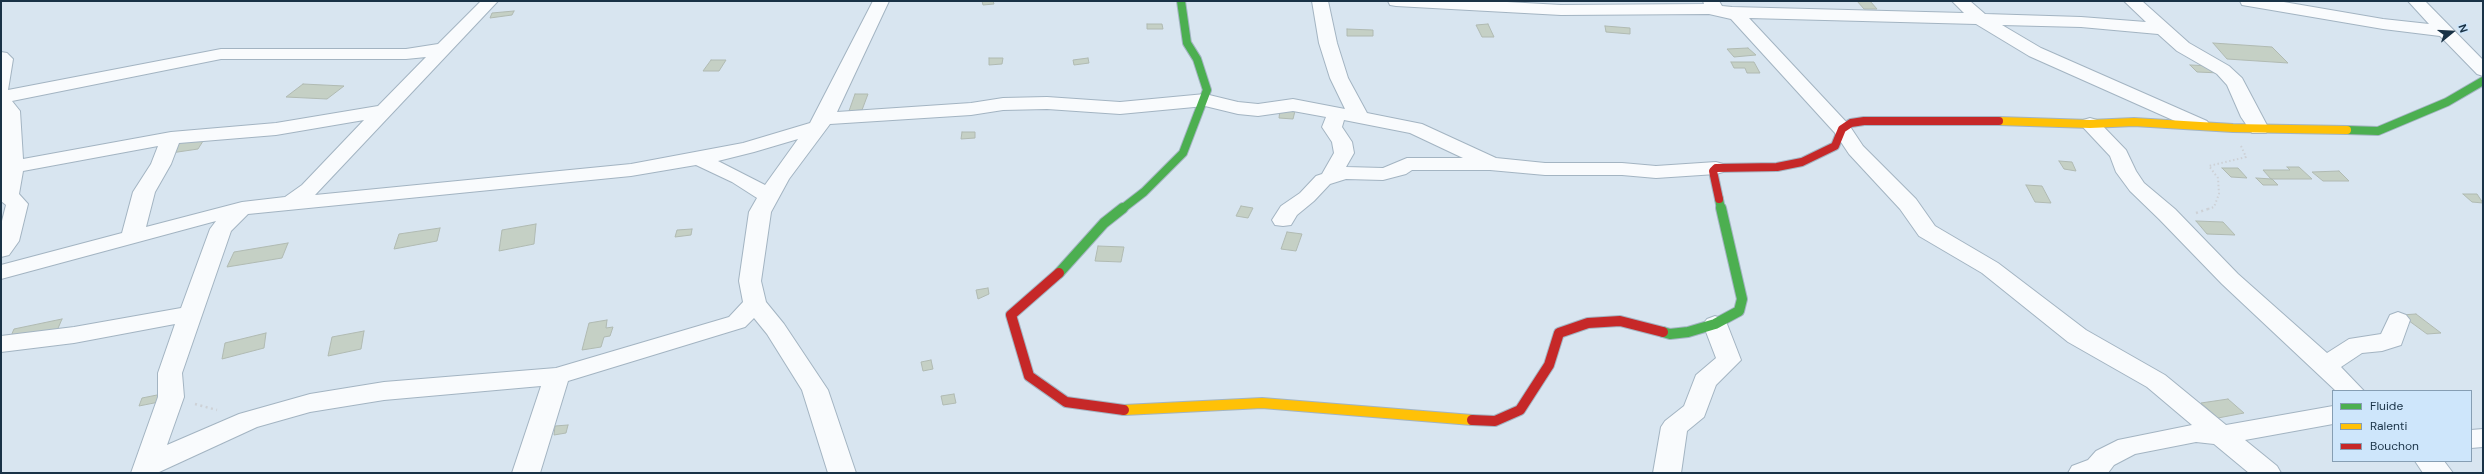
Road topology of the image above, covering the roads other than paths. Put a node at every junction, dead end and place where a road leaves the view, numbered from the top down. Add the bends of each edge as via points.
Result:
1 (490, 1) edge
2 (881, 1) edge
3 (1181, 1) edge
4 (1320, 1) edge
5 (1396, 1) edge
6 (1960, 1) edge
7 (2248, 1) edge
8 (2416, 1) edge
9 (2137, 6) edge
10 (1719, 8) edge
11 (1983, 21) junction
12 (2127, 25) junction
13 (2162, 29) junction
14 (2446, 31) junction
15 (444, 49) junction
16 (1, 57) edge
17 (2483, 70) edge
18 (2483, 81) edge
19 (1, 87) edge
20 (1, 98) edge
21 (1205, 100) junction
22 (384, 112) junction
23 (1337, 115) junction
24 (1359, 117) junction
25 (820, 123) junction
26 (2090, 124) junction
27 (2200, 125) junction
28 (1842, 129) junction
29 (2259, 129) junction
30 (171, 138) junction
31 (698, 159) junction
32 (1492, 164) junction
33 (7, 168) edge
34 (1716, 168) junction
35 (1330, 177) junction
36 (769, 196) junction
37 (291, 203) junction
38 (242, 208) junction
39 (1282, 220) dead end
40 (132, 238) junction
41 (1, 250) edge
42 (9, 270) edge
43 (1, 288) edge
44 (755, 304) junction
45 (190, 314) junction
46 (2398, 320) dead end
47 (1714, 324) junction
48 (1, 344) edge
49 (2326, 366) junction
50 (557, 376) junction
51 (2350, 390) edge
52 (2332, 415) edge
53 (2221, 435) junction
54 (2483, 438) edge
55 (2472, 439) edge
56 (2429, 462) edge
57 (145, 469) edge
58 (526, 473) edge
59 (842, 473) edge
60 (1667, 473) edge
61 (2082, 473) edge
62 (2267, 473) edge
63 (2439, 473) edge

1 - 15 street
2 - 25 street
3 - 21 street via 1187,43 1197,59 1207,90
4 - 24 street via 1328,43 1339,78
5 - 10 street via 1561,10
6 - 11 street
7 - 14 street via 2383,24
8 - 14 street
9 - 12 street
9 - 13 street
10 - 11 street
10 - 28 street
11 - 12 street
11 - 27 street via 2041,56
12 - 13 street
13 - 29 street via 2183,47 2223,70 2235,82
14 - 17 street
15 - 20 street via 406,54 221,54
15 - 22 street
16 - 19 street via 4,59
18 - 29 street via 2447,102 2378,131
20 - 33 street via 10,111
21 - 23 street via 1258,110 1293,105
21 - 25 street via 1120,108 1047,102 1003,104
21 - 47 street via 1183,153 1144,192 1104,223 1070,263 1011,316 1029,376 1066,402 1132,411 1262,403 1364,413 1495,421 1520,410 1549,365 1559,333 1588,323 1620,321 1670,334 1688,332
22 - 30 street via 276,129
22 - 37 street via 309,190
23 - 24 street
23 - 35 street via 1332,127 1342,142 1344,153
24 - 32 street via 1415,128
25 - 31 street via 747,148
25 - 36 street via 779,178
26 - 27 street via 2134,122
26 - 28 street via 2001,120 1880,120 1851,123
26 - 49 street via 2120,154 2126,172 2137,186 2230,279
27 - 29 street
28 - 34 street via 1836,146 1802,162 1777,167
28 - 53 street via 1856,150 1908,204 1927,231 1990,268 2077,336 2156,381
30 - 33 street
30 - 40 street via 161,164 144,192
31 - 36 street via 740,178
31 - 37 street via 631,170
32 - 34 street via 1656,172
32 - 35 street via 1407,164 1399,170 1383,174 1344,173
33 - 41 street via 8,196 17,204 8,241
34 - 47 street via 1713,171 1742,298 1740,310
35 - 39 street via 1316,186
36 - 44 street via 760,212 750,281
37 - 38 street
38 - 40 street
38 - 45 street via 221,229
40 - 42 street
42 - 43 street
44 - 50 street via 737,322
44 - 59 street via 776,329 815,390
45 - 48 street via 74,335
45 - 57 street via 170,373 171,397
46 - 49 street via 2392,339 2382,343 2358,345 2345,351
47 - 60 street via 1729,360 1705,381 1695,411 1674,427
49 - 51 street
50 - 57 street via 384,391 310,403 248,420
50 - 58 street
52 - 53 street
53 - 61 street via 2196,433 2127,448 2105,458 2098,467
53 - 62 street
54 - 55 street
56 - 63 street

